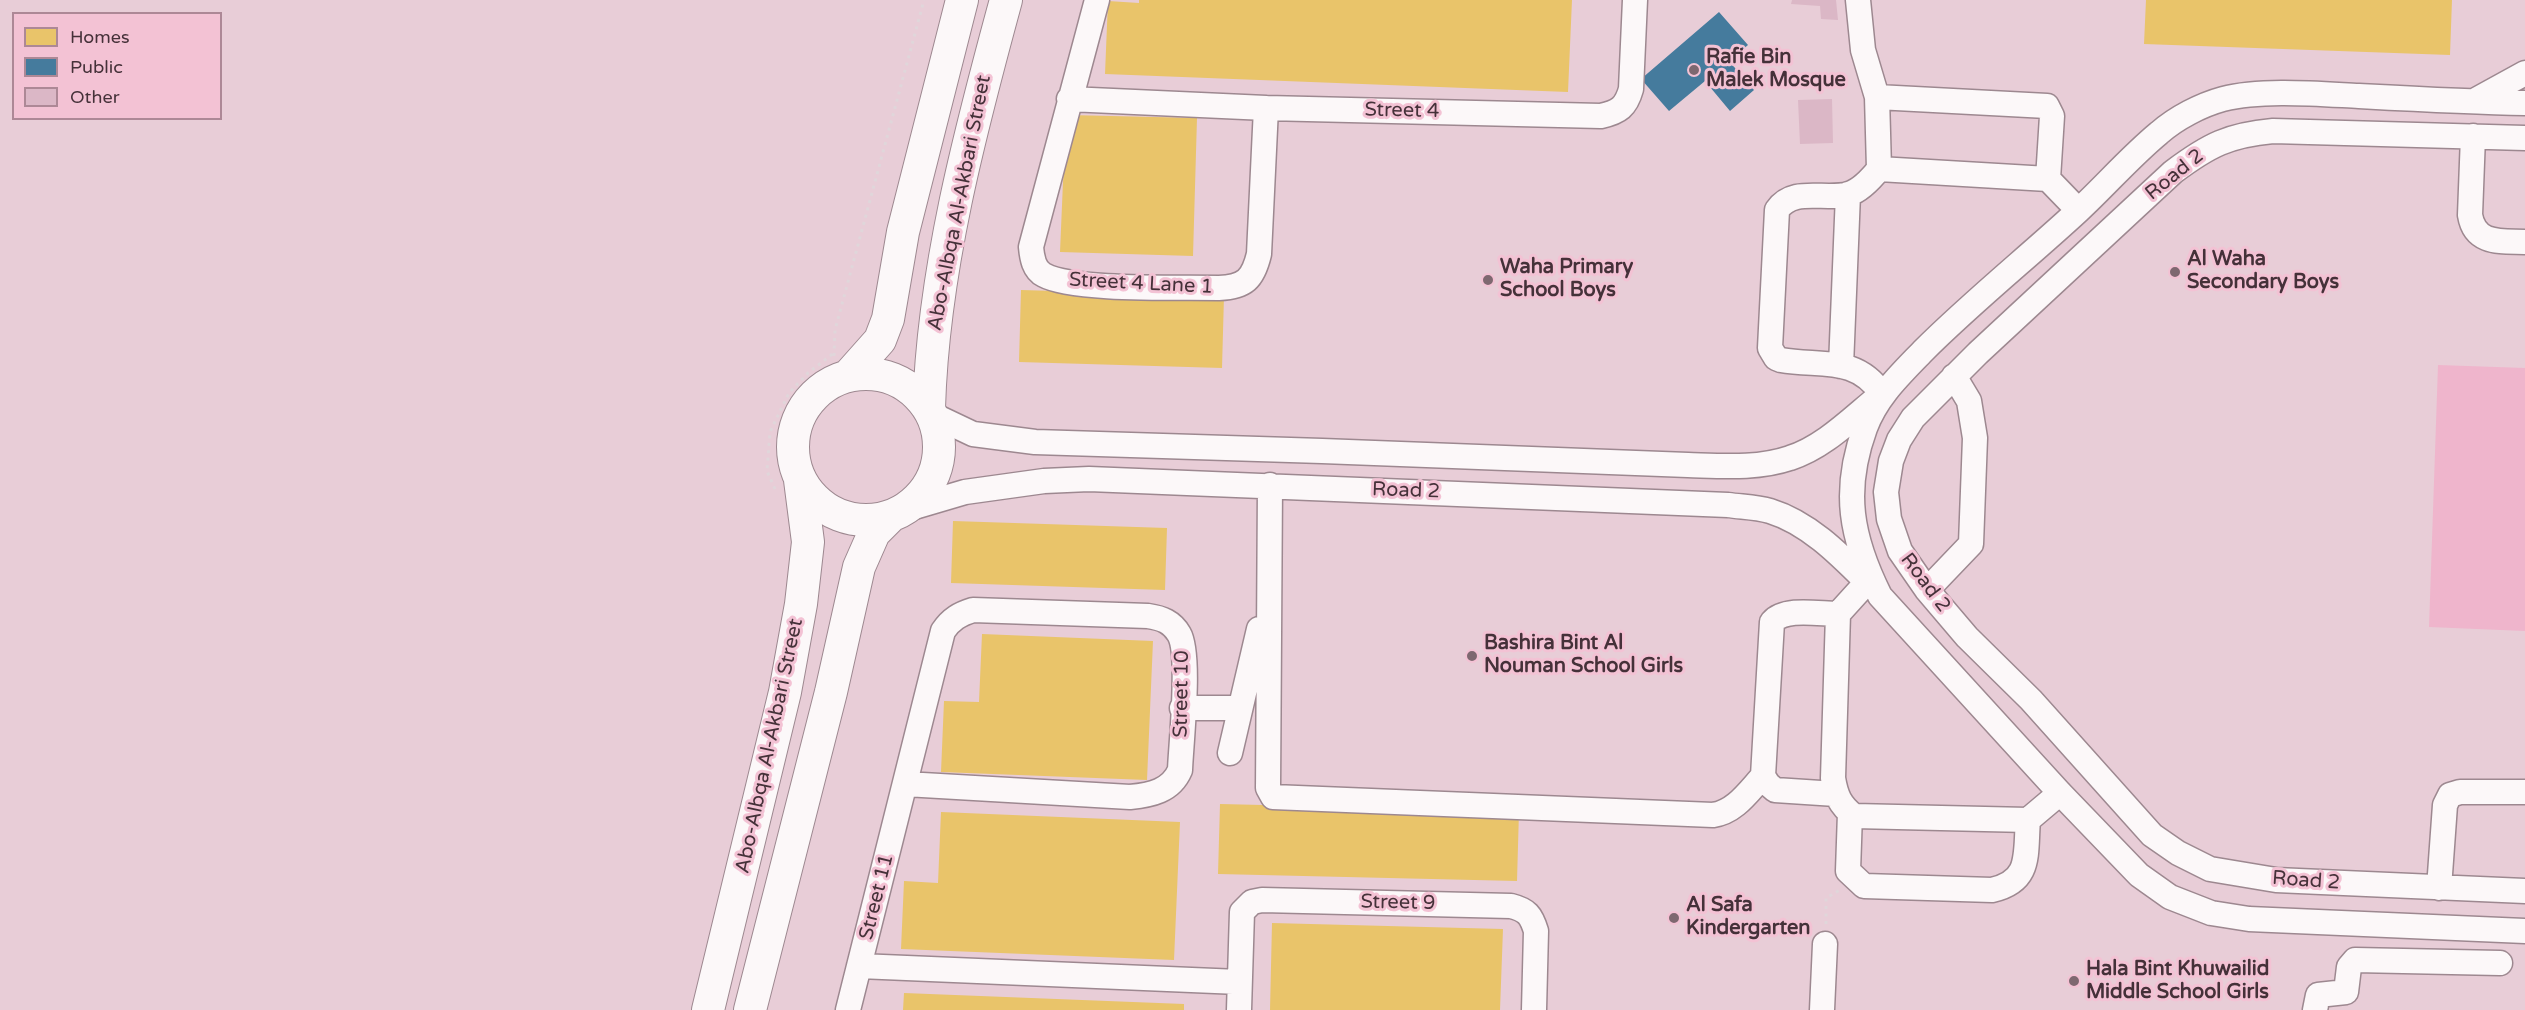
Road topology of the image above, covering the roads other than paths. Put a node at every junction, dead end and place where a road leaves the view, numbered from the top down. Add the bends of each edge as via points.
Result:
1 (962, 0) edge
2 (1006, 0) edge
3 (1097, 0) edge
4 (1635, 0) edge
5 (1858, 0) edge
6 (2525, 74) edge
7 (2313, 94) junction
8 (1877, 97) junction
9 (2388, 98) junction
10 (1069, 99) junction
11 (2473, 102) junction
12 (2525, 103) edge
13 (1266, 108) junction
14 (2311, 130) junction
15 (2385, 133) junction
16 (2473, 136) junction
17 (2525, 138) edge
18 (1879, 169) junction
19 (2048, 178) junction
20 (1848, 194) junction
21 (2078, 210) junction
22 (2525, 242) edge
23 (2002, 278) junction
24 (2026, 310) junction
25 (1949, 325) junction
26 (1978, 353) junction
27 (840, 365) junction
28 (1841, 366) junction
29 (1954, 376) junction
30 (1882, 394) junction
31 (931, 412) junction
32 (1322, 451) junction
33 (1688, 465) junction
34 (788, 486) junction
35 (1270, 486) junction
36 (1320, 487) junction
37 (1687, 503) junction
38 (897, 514) junction
39 (1269, 586) junction
40 (1874, 589) junction
41 (1927, 590) junction
42 (1838, 614) junction
43 (1967, 637) junction
44 (1940, 663) junction
45 (2031, 700) junction
46 (1182, 708) junction
47 (1240, 708) junction
48 (2000, 725) junction
49 (1230, 753) dead end
50 (1763, 776) junction
51 (905, 784) junction
52 (2525, 792) edge
53 (2060, 793) junction
54 (1843, 803) junction
55 (2028, 820) junction
56 (2276, 880) junction
57 (2364, 885) junction
58 (2439, 888) junction
59 (2525, 891) edge
60 (733, 909) junction
61 (2270, 921) junction
62 (2368, 924) junction
63 (2525, 931) edge
64 (1825, 944) road end
65 (2500, 963) dead end
66 (859, 966) junction
67 (1239, 982) junction
68 (708, 1010) edge
69 (738, 1010) edge
70 (750, 1010) edge
71 (848, 1010) edge
72 (1239, 1010) edge
73 (1534, 1010) edge
74 (1822, 1010) edge
75 (2315, 1010) edge

1 - 27 main road, Abo-Albqa Al-Akbari Street via 903,232 888,319 880,340
2 - 31 main road, Abo-Albqa Al-Akbari Street via 946,249 930,357
3 - 10 street, Street 4 Lane 1
4 - 13 street, Street 4 via 1631,89 1627,102 1613,113 1601,116
5 - 8 street via 1863,50
6 - 11 street
7 - 9 street, Road 2
7 - 14 street via 2322,101 2325,113 2320,126
7 - 21 street, Road 2 via 2245,95 2205,105 2160,132
8 - 18 street
8 - 19 street via 2047,106 2052,116
9 - 11 street, Road 2
9 - 15 street via 2381,103 2377,115
10 - 13 street, Street 4
10 - 13 street, Street 4 Lane 1 via 1031,247 1032,257 1046,276 1091,285 1230,288 1245,282 1259,255
11 - 12 street, Road 2
14 - 15 street, Road 2
14 - 24 street, Road 2 via 2246,133 2222,140 2196,155
15 - 16 street, Road 2
16 - 17 street, Road 2
16 - 22 street via 2472,226 2484,238
18 - 19 street
18 - 20 street
19 - 21 street
20 - 28 street
20 - 28 street via 1795,196 1777,210 1770,348 1781,360
21 - 23 street, Road 2
23 - 24 street via 2000,301 2007,307
23 - 25 street, Road 2
24 - 26 street, Road 2
25 - 26 street via 1972,330 1978,338
25 - 30 street, Road 2
26 - 29 street, Road 2
27 - 31 main road via 894,379 914,391
27 - 34 main road via 806,405 797,422
28 - 30 street via 1861,372
29 - 41 street via 1969,401 1975,438 1971,544
29 - 41 street, Road 2 via 1913,417 1899,440 1886,492 1888,519 1900,551
30 - 33 street, Road 2 via 1814,447 1791,458 1746,466
30 - 40 street, Road 2 via 1857,453 1851,499 1855,535
31 - 32 street, Road 2 via 973,434 1035,442
31 - 38 main road via 940,436 940,458 933,479 921,497
32 - 33 street, Road 2
32 - 36 street via 1309,460 1306,472 1308,479
33 - 37 street via 1699,473 1704,486 1702,493
34 - 38 main road via 848,518 869,520
34 - 60 main road, Abo-Albqa Al-Akbari Street via 808,542 801,604 785,692
35 - 36 street, Road 2
35 - 38 street, Road 2 via 1044,481 965,492
35 - 39 street
36 - 37 street, Road 2
37 - 40 street, Road 2 via 1757,508 1780,515 1829,546
38 - 70 main road, Abo-Albqa Al-Akbari Street via 874,533 859,567
39 - 47 street
39 - 50 street via 1268,788 1273,797 1713,815 1735,807
40 - 42 street
40 - 44 street, Road 2
41 - 43 street, Road 2
42 - 50 street via 1784,614 1772,622
42 - 54 street via 1833,778
43 - 44 street via 1969,660 1961,667
43 - 45 street, Road 2
44 - 48 street, Road 2
45 - 48 street via 2009,701 2002,706
45 - 56 street, Road 2 via 2152,835 2210,869
46 - 47 street
46 - 51 street, Street 10 via 1180,770 1172,783 1148,795
46 - 51 street, Street 10 via 1183,641 1166,621 1148,616 973,610 956,616 944,631
47 - 49 street
48 - 53 street, Road 2
50 - 54 street via 1775,790
51 - 66 street, Street 11
52 - 58 street via 2450,795 2445,805
53 - 55 street
53 - 61 street, Road 2 via 2139,875 2170,897 2211,913
54 - 55 street via 1854,816
54 - 55 street via 1848,871 1864,886 1992,890 2010,886 2023,871
56 - 57 street, Road 2
56 - 61 street via 2287,888 2290,900 2283,914
57 - 58 street, Road 2
57 - 62 street via 2354,904 2360,920
58 - 59 street, Road 2
60 - 68 main road, Abo-Albqa Al-Akbari Street
60 - 69 main road via 751,903 757,906 760,918
61 - 62 street, Road 2
62 - 63 street, Road 2
64 - 74 street
65 - 75 street via 2355,960 2349,967 2346,992 2318,995
66 - 67 street
66 - 71 street, Street 11
67 - 72 street, Street 9
67 - 73 street, Street 9 via 1242,912 1252,902 1511,906 1527,911 1536,931

